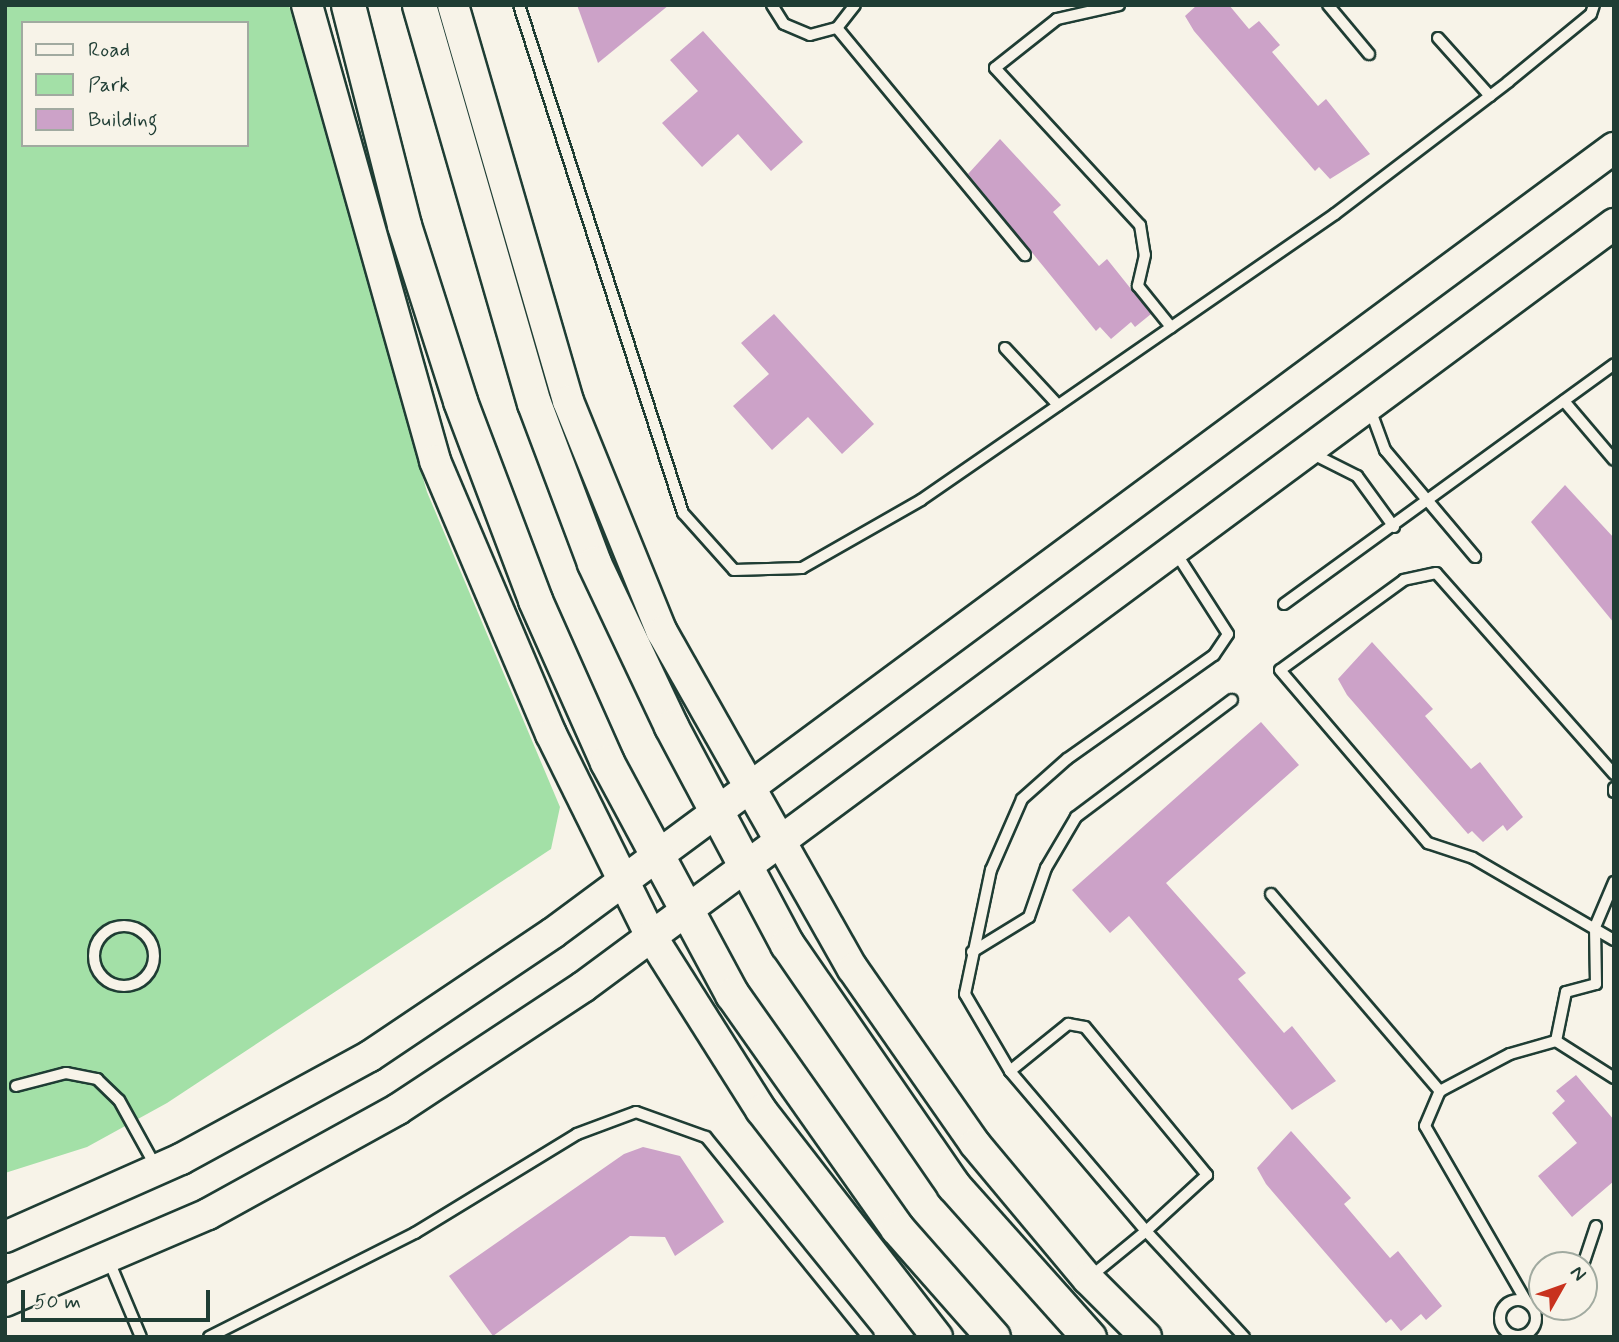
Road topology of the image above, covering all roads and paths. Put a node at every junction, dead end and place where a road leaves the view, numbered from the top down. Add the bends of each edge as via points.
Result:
1 (307, 5) edge
2 (348, 5) edge
3 (419, 5) edge
4 (453, 5) edge
5 (519, 5) edge
6 (772, 5) edge
7 (855, 5) edge
8 (1072, 5) edge
9 (1119, 5) edge
10 (1328, 5) edge
11 (1594, 5) edge
12 (1080, 15) junction
13 (837, 28) junction
14 (1438, 38) dead end
15 (1369, 54) dead end
16 (1490, 96) junction
17 (1614, 148) edge
18 (1614, 224) edge
19 (1025, 255) dead end
20 (1171, 327) junction
21 (1005, 348) dead end
22 (1614, 364) edge
23 (1564, 401) junction
24 (1058, 405) junction
25 (1368, 405) junction
26 (1307, 450) junction
27 (1614, 460) edge
28 (1427, 502) junction
29 (1394, 527) junction
30 (1173, 548) junction
31 (1475, 557) dead end
32 (1284, 604) dead end
33 (1232, 700) dead end
34 (1614, 774) edge
35 (750, 790) junction
36 (717, 814) junction
37 (778, 841) junction
38 (657, 858) junction
39 (745, 866) junction
40 (624, 882) junction
41 (1614, 882) edge
42 (1271, 894) dead end
43 (685, 911) junction
44 (1595, 927) junction
45 (651, 936) junction
46 (148, 938) joint
47 (1614, 940) edge
48 (972, 951) junction
49 (1556, 1041) junction
50 (1010, 1071) junction
51 (1614, 1078) edge
52 (16, 1086) dead end
53 (1440, 1091) junction
54 (157, 1169) junction
55 (1596, 1226) dead end
56 (1146, 1231) junction
57 (5, 1237) edge
58 (1588, 1251) edge
59 (108, 1258) junction
60 (1088, 1279) junction
61 (5, 1301) edge
62 (1526, 1301) joint
63 (1535, 1321) edge
64 (1526, 1336) edge
65 (141, 1337) edge
66 (209, 1337) edge
67 (868, 1337) edge
68 (937, 1337) edge
69 (993, 1337) edge
70 (1089, 1337) edge
71 (1146, 1337) edge
72 (1244, 1337) edge

1 - 40 street via 435,461 551,734
2 - 38 main road via 404,225 460,401 535,600
3 - 36 main road via 534,404 594,563
4 - 35 street via 568,401 662,632
5 - 24 lane via 683,513 734,570 802,568 920,500
6 - 13 lane via 796,32
7 - 13 lane
8 - 12 lane
9 - 12 lane
10 - 15 lane
11 - 16 lane via 1591,14
12 - 20 lane via 1056,19 995,68 1140,225 1145,256 1138,286
13 - 19 lane
14 - 16 lane
16 - 20 lane
17 - 35 street
18 - 25 street
20 - 24 lane
21 - 24 lane
22 - 23 lane
23 - 27 lane
23 - 28 lane
25 - 26 street
25 - 28 lane via 1385,450
26 - 29 lane via 1357,476
26 - 30 street
28 - 29 lane
28 - 31 lane
29 - 32 lane
30 - 37 street
30 - 48 lane via 1228,634 1214,655 1067,759 1023,799 991,870
33 - 48 lane via 1076,817 1046,868 1029,917
34 - 44 lane via 1436,572 1404,580 1280,670 1428,843 1474,858
35 - 36 street
35 - 37 street
36 - 38 street
36 - 39 main road
37 - 39 street
37 - 60 street via 853,969 975,1144
38 - 40 street
38 - 43 main road
39 - 43 street
39 - 70 main road via 787,944 953,1185
40 - 45 street
40 - 54 street via 370,1056
41 - 44 lane
42 - 53 lane
43 - 45 street
43 - 69 main road via 732,994 897,1228
44 - 47 lane
44 - 49 lane via 1596,984 1566,992
45 - 59 street via 398,1109 208,1214
45 - 68 street via 761,1110
46 - 46 lane via 155,957 148,976 119,986 102,976 94,959 105,933 132,927
48 - 50 lane via 965,994
49 - 51 lane
49 - 53 lane via 1510,1054
50 - 56 lane
50 - 56 lane via 1068,1024 1085,1027 1207,1175
52 - 54 lane via 66,1073 97,1079 118,1100
53 - 62 lane via 1425,1126
54 - 57 street
55 - 58 lane
56 - 60 lane
56 - 72 lane
59 - 61 street
59 - 65 lane
60 - 71 street
62 - 64 lane via 1508,1303 1500,1318 1508,1333
63 - 64 lane
66 - 67 lane via 415,1233 577,1134 636,1112 706,1137

